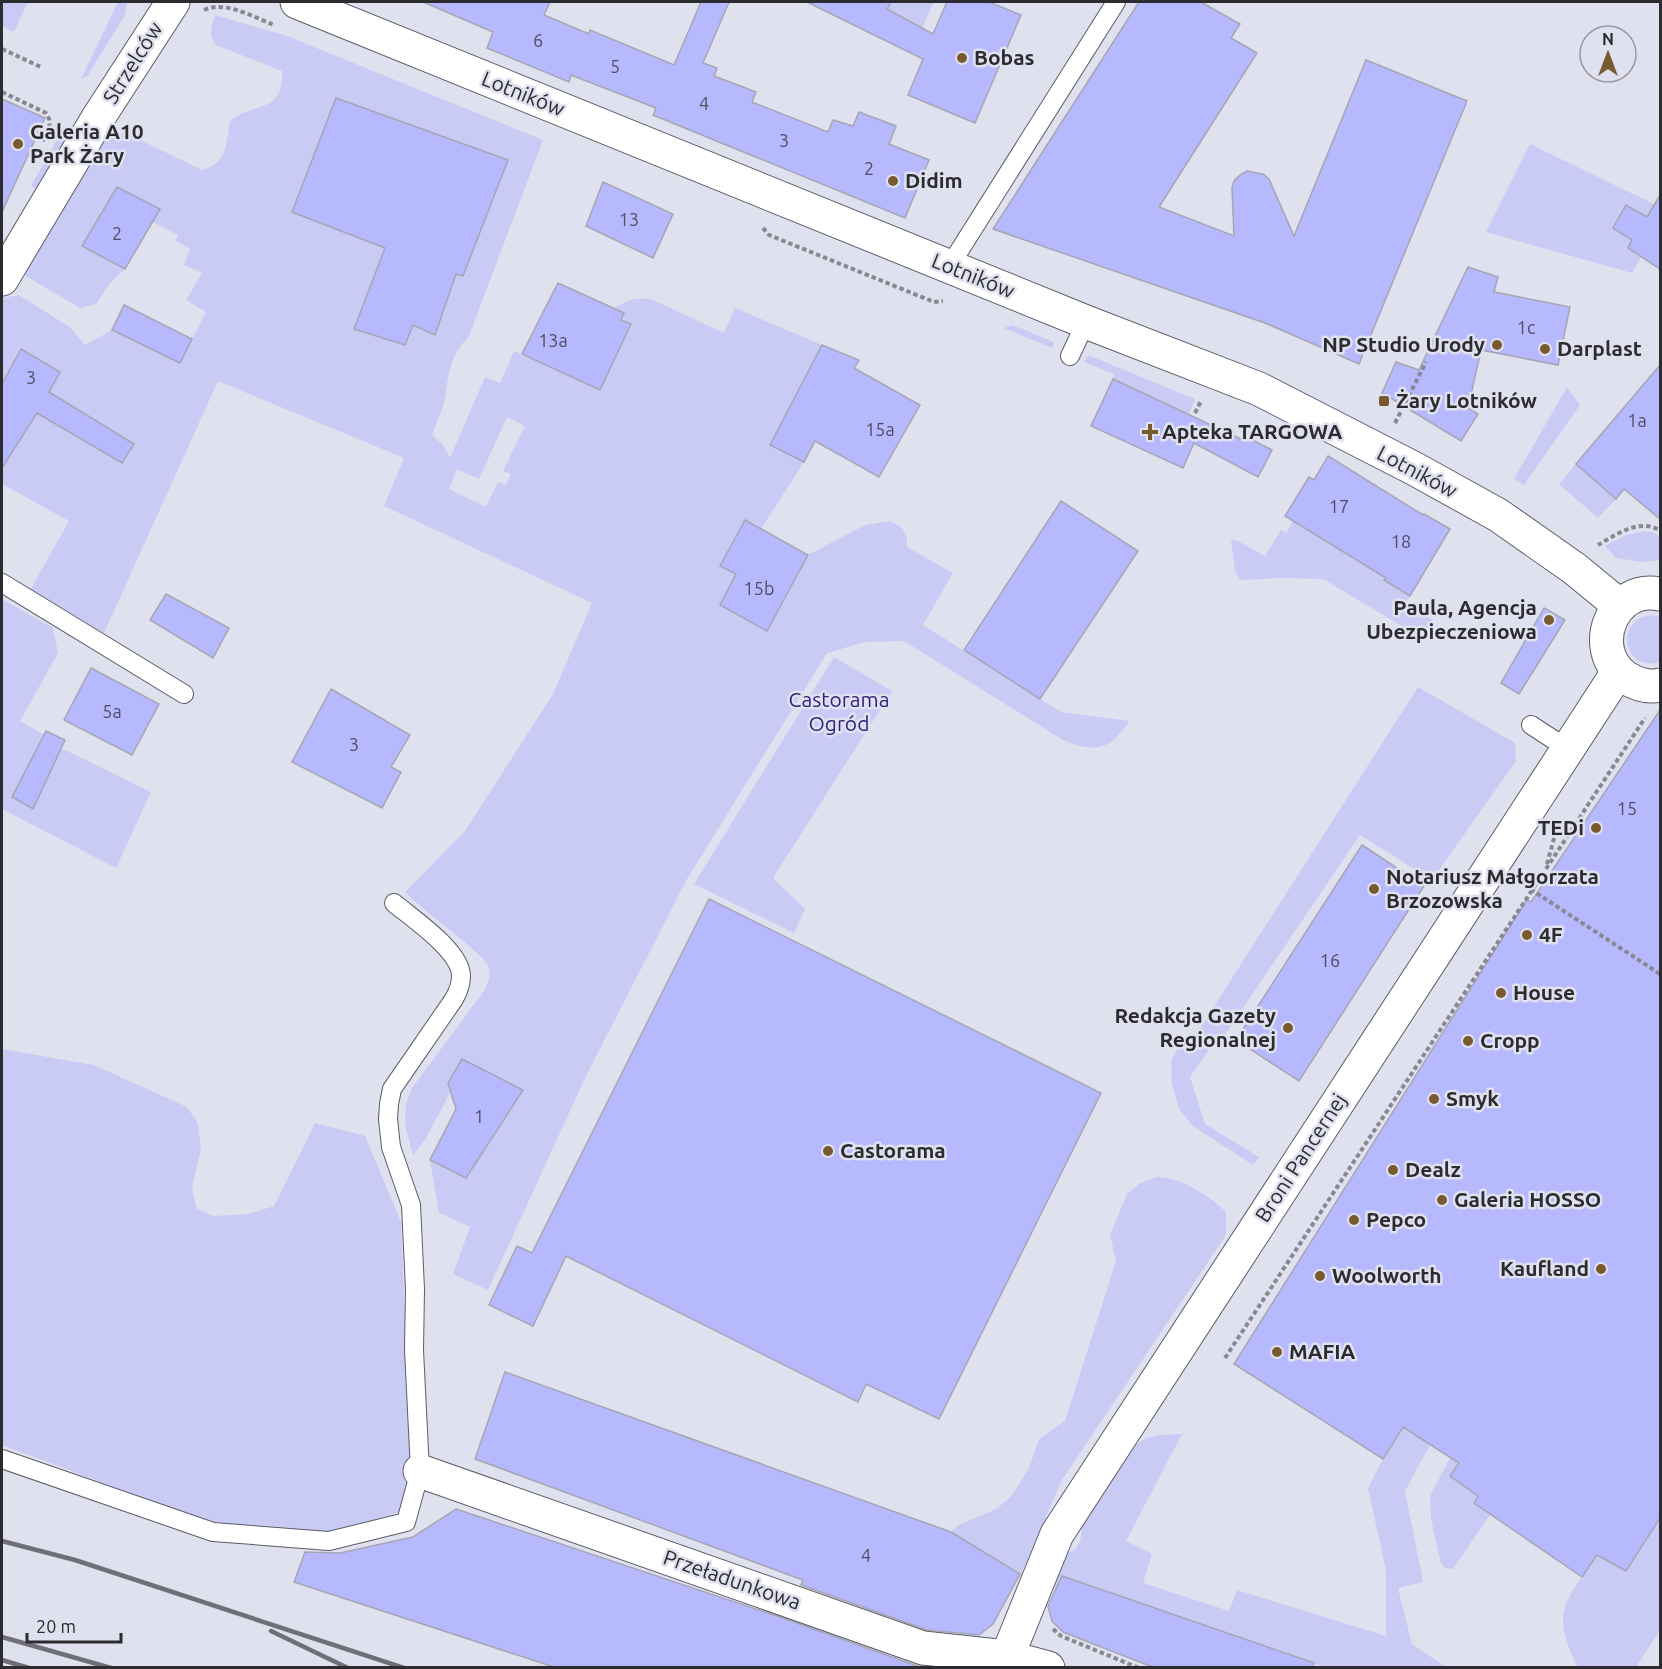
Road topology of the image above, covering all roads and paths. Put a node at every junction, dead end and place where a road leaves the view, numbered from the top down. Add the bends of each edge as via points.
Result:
1 (173, 2) edge
2 (297, 2) edge
3 (1116, 2) edge
4 (2, 49) edge
5 (41, 66) dead end
6 (2, 92) edge
7 (37, 153) dead end
8 (949, 267) junction
9 (2, 279) edge
10 (1086, 322) junction
11 (1070, 356) dead end
12 (1426, 362) dead end
13 (1393, 426) dead end
14 (1660, 531) edge
15 (1590, 549) dead end
16 (2, 583) edge
17 (1660, 594) edge
18 (1620, 606) junction
19 (1618, 672) junction
20 (1660, 685) edge
21 (184, 694) dead end
22 (1646, 717) dead end
23 (1531, 725) dead end
24 (1568, 749) junction
25 (1493, 864) junction
26 (1532, 890) junction
27 (394, 903) dead end
28 (1660, 974) edge
29 (1225, 1358) dead end
30 (2, 1460) edge
31 (420, 1471) junction
32 (1048, 1621) dead end
33 (1007, 1657) junction
34 (1048, 1668) edge
35 (1139, 1668) edge

1 - 9 street, Strzelców
2 - 8 street, Lotników
3 - 8 lane
4 - 5 path
6 - 7 path via 46,113 50,119
8 - 10 street, Lotników
10 - 11 lane
10 - 18 street, Lotników via 1259,389 1415,469 1498,515
12 - 13 path
14 - 15 path via 1644,525 1625,530
16 - 21 lane
17 - 18 street via 1643,594
18 - 19 street via 1606,632 1606,647
19 - 20 street via 1630,681
19 - 24 street, Broni Pancernej
22 - 26 path
23 - 24 lane
24 - 25 street, Broni Pancernej
25 - 26 path
25 - 33 street, Broni Pancernej via 1057,1534
26 - 28 path
26 - 29 path
27 - 31 lane via 454,955 461,976 454,999 392,1089 389,1104 391,1147 411,1205
30 - 31 lane via 213,1532 329,1541 406,1522
31 - 33 street, Przeładunkowa via 923,1648
32 - 35 path via 1061,1636
33 - 34 street, Przeładunkowa

